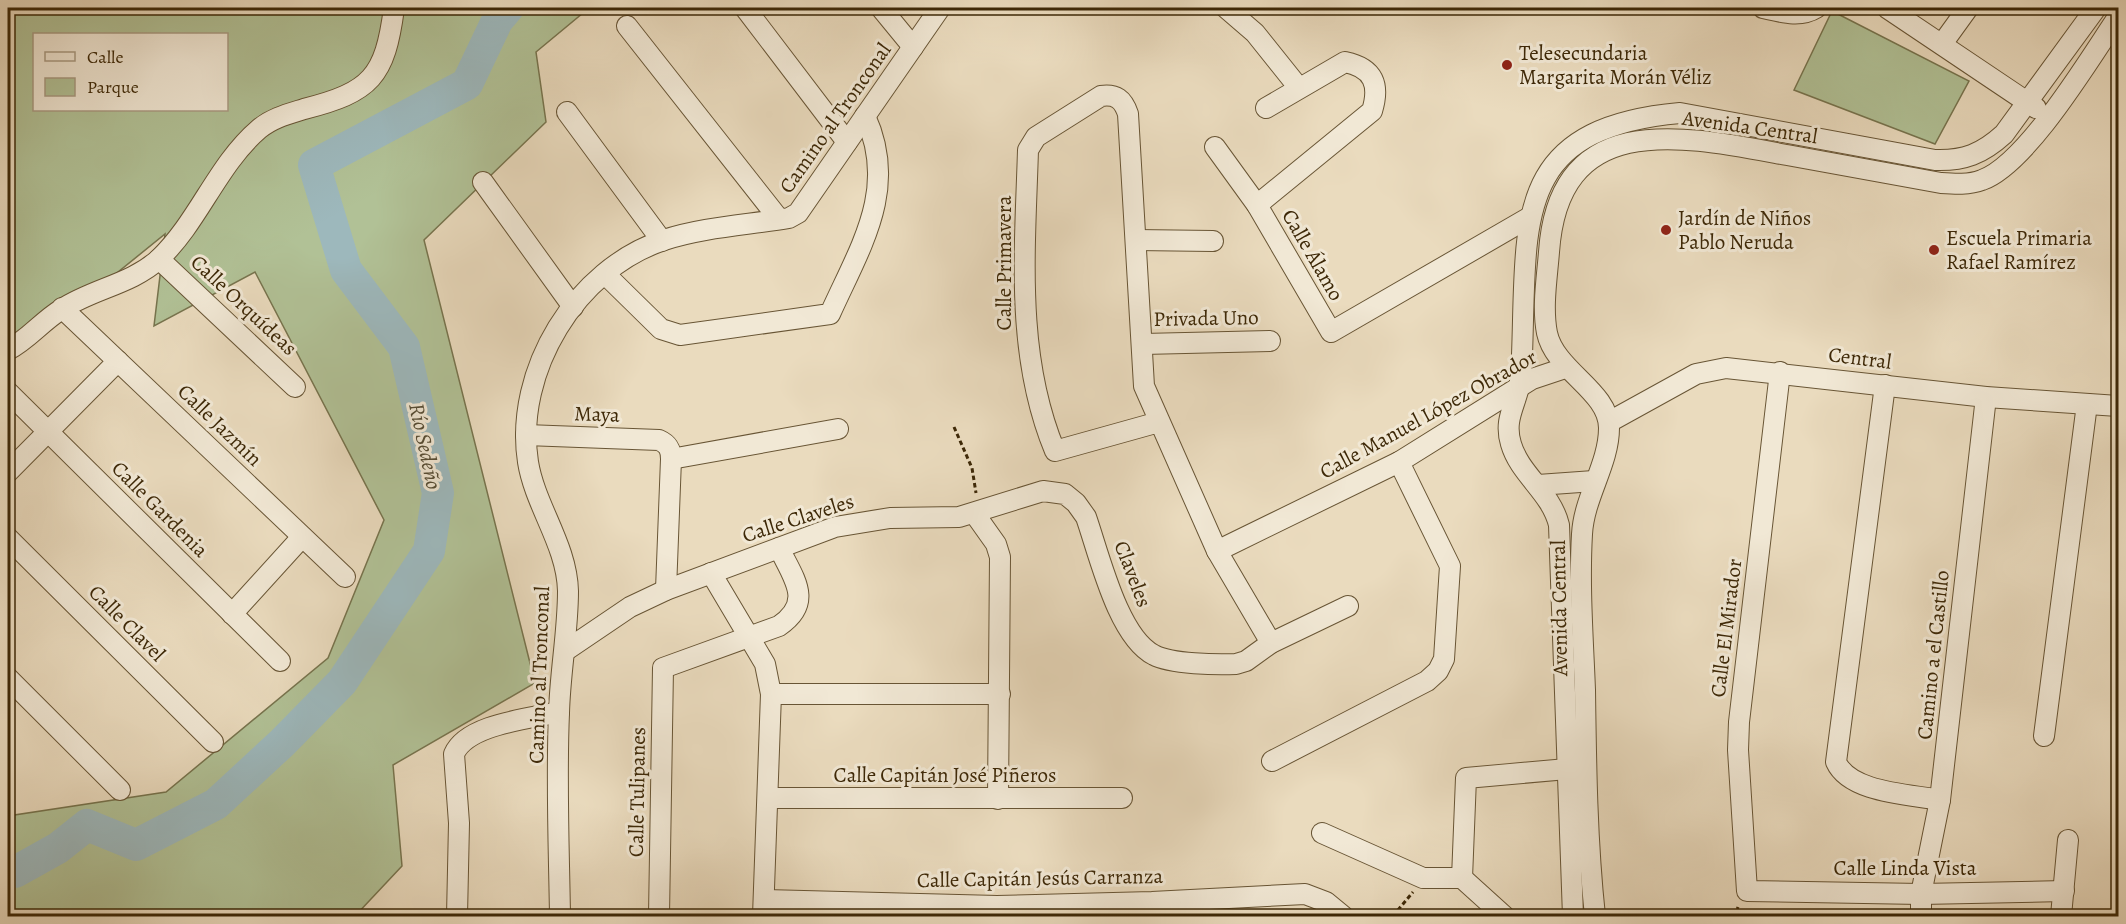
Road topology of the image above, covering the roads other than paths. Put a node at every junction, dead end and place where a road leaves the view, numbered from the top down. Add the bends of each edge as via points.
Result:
1 (394, 8) edge
2 (745, 8) edge
3 (881, 8) edge
4 (940, 8) edge
5 (1763, 8) edge
6 (1815, 8) edge
7 (1887, 8) edge
8 (1968, 8) edge
9 (2096, 8) edge
10 (1233, 9) edge
11 (2118, 17) edge
12 (627, 26) dead end
13 (1942, 44) junction
14 (913, 47) junction
15 (1299, 88) junction
16 (2027, 102) junction
17 (1266, 108) dead end
18 (567, 112) dead end
19 (865, 116) junction
20 (2049, 116) junction
21 (847, 142) junction
22 (1215, 147) dead end
23 (483, 182) dead end
24 (1257, 205) junction
25 (1530, 217) junction
26 (779, 219) junction
27 (1136, 240) junction
28 (662, 241) junction
29 (1212, 241) dead end
30 (159, 259) junction
31 (605, 274) junction
32 (573, 307) junction
33 (62, 308) junction
34 (1270, 341) dead end
35 (1143, 344) junction
36 (8, 350) edge
37 (118, 361) junction
38 (1565, 368) junction
39 (1780, 372) junction
40 (1885, 386) junction
41 (295, 387) dead end
42 (1518, 389) junction
43 (8, 392) edge
44 (1986, 397) junction
45 (2087, 404) junction
46 (2118, 406) edge
47 (1159, 422) junction
48 (1609, 422) junction
49 (838, 429) dead end
50 (47, 431) junction
51 (526, 435) junction
52 (669, 451) junction
53 (1399, 462) junction
54 (8, 472) edge
55 (1594, 481) junction
56 (1538, 485) junction
57 (1065, 494) joint
58 (974, 513) junction
59 (302, 537) junction
60 (8, 538) edge
61 (779, 548) junction
62 (1217, 551) junction
63 (711, 573) junction
64 (345, 577) dead end
65 (666, 590) junction
66 (1348, 606) dead end
67 (232, 614) junction
68 (748, 638) junction
69 (1270, 643) junction
70 (565, 651) junction
71 (280, 661) dead end
72 (8, 678) edge
73 (771, 694) junction
74 (1000, 694) junction
75 (559, 712) junction
76 (2044, 736) dead end
77 (213, 742) dead end
78 (1272, 761) dead end
79 (1566, 769) junction
80 (120, 790) dead end
81 (768, 798) junction
82 (1122, 798) dead end
83 (998, 799) junction
84 (1940, 800) junction
85 (1322, 833) dead end
86 (2068, 840) dead end
87 (1462, 878) junction
88 (1747, 891) joint
89 (2064, 891) junction
90 (1921, 894) junction
91 (1152, 902) junction
92 (764, 908) edge
93 (997, 911) edge
94 (457, 916) edge
95 (560, 916) edge
96 (659, 916) edge
97 (1169, 916) edge
98 (1343, 916) edge
99 (1504, 916) edge
100 (1574, 916) edge
101 (1595, 916) edge
102 (1921, 916) edge
103 (2061, 916) edge

1 - 30 street via 390,41 371,78 357,92 283,115 261,127 241,146 192,221
2 - 21 street
3 - 14 street
4 - 14 street, Camino al Tronconal
5 - 6 street via 1808,13
7 - 13 street
8 - 13 street
9 - 16 street, Avenida Central
10 - 15 street
11 - 20 street, Avenida Central
12 - 26 street
13 - 16 street
14 - 19 street, Camino al Tronconal
15 - 17 street
15 - 24 street, Calle Álamo via 1345,62 1359,65 1373,78 1376,95 1372,111
16 - 20 street
16 - 25 street, Avenida Central via 1989,148 1956,161 1680,113 1649,116 1593,133 1571,148 1551,166 1539,187
18 - 28 street
19 - 21 street, Camino al Tronconal
19 - 31 street via 879,157 876,204 830,314 670,334
20 - 38 street, Avenida Central via 2000,170 1983,180 1964,184 1695,140 1642,140 1598,154 1567,182 1551,224 1547,333 1553,352
21 - 26 street, Camino al Tronconal via 798,213
22 - 24 street
23 - 32 street
24 - 25 street, Calle Álamo via 1331,332
25 - 42 street, Avenida Central
26 - 28 street, Camino al Tronconal
27 - 29 street
27 - 35 street
27 - 47 street, Calle Primavera via 1128,114 1118,98 1101,96 1036,137 1028,150 1024,302 1038,404 1055,451
28 - 31 street, Camino al Tronconal
30 - 33 street via 138,274
30 - 41 street, Calle Orquídeas
31 - 32 street, Camino al Tronconal
32 - 51 street, Camino al Tronconal via 533,378
33 - 36 street
33 - 37 street, Calle Jazmín
34 - 35 street, Privada Uno
35 - 47 street via 1144,386
37 - 50 street
37 - 59 street, Calle Jazmín
38 - 42 street, Calle Manuel López Obrador via 1545,373
38 - 48 street, Avenida Central via 1593,394
39 - 40 street, Central
39 - 48 street, Central via 1711,369
39 - 88 street, Calle El Mirador via 1739,722
40 - 44 street, Central
40 - 84 street via 1836,762 1848,779 1860,785
42 - 53 street, Calle Manuel López Obrador
42 - 56 street, Avenida Central via 1509,418 1511,446
43 - 50 street, Calle Gardenia
44 - 45 street, Central
44 - 84 street, Camino a el Castillo
45 - 46 street, Central
45 - 76 street
47 - 62 street
48 - 55 street, Avenida Central via 1609,440
49 - 52 street, Maya
50 - 54 street
50 - 67 street, Calle Gardenia
51 - 52 street, Maya via 659,440
51 - 70 street, Camino al Tronconal via 531,476 566,572
52 - 65 street
53 - 62 street, Calle Manuel López Obrador
53 - 78 street via 1450,566 1444,658 1427,681
55 - 56 street
55 - 101 street, Avenida Central via 1582,529 1581,551 1587,786
56 - 79 street, Avenida Central via 1550,499 1559,525
57 - 58 street, Calle Claveles via 1042,491
57 - 69 street, Claveles via 1086,517 1119,615 1152,654 1236,664
58 - 61 street, Calle Claveles via 943,519 865,520
58 - 74 street via 996,544 999,557
59 - 64 street, Calle Jazmín
59 - 67 street
60 - 77 street, Calle Clavel
61 - 63 street, Calle Claveles
61 - 68 street via 799,588 796,610 779,627
62 - 69 street
63 - 65 street, Calle Claveles
63 - 68 street
65 - 70 street, Calle Claveles via 630,607
66 - 69 street, Claveles
67 - 71 street, Calle Gardenia
68 - 73 street via 765,664
68 - 96 street, Calle Tulipanes via 663,668
70 - 75 street, Camino al Tronconal
72 - 80 street
73 - 74 street
73 - 81 street
74 - 83 street
75 - 94 street via 480,731 457,745
75 - 95 street, Camino al Tronconal
79 - 87 street via 1467,777
79 - 100 street, Avenida Central
81 - 83 street, Calle Capitán José Piñeros
81 - 92 street
82 - 83 street, Calle Capitán José Piñeros
84 - 90 street, Camino a el Castillo
85 - 87 street via 1423,878
86 - 89 street
87 - 99 street
88 - 90 street, Calle Linda Vista
89 - 90 street, Calle Linda Vista
89 - 103 street
90 - 102 street, Camino a el Castillo
91 - 93 street, Calle Capitán Jesús Carranza
91 - 97 street
91 - 98 street, Calle Capitán Jesús Carranza via 1305,894
92 - 93 street, Calle Capitán Jesús Carranza

